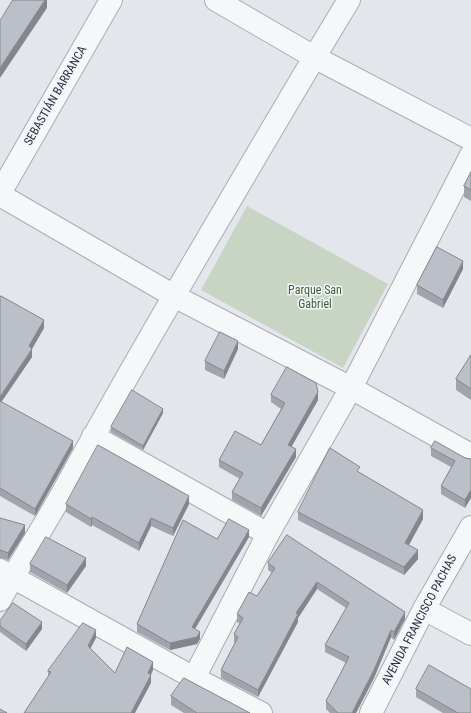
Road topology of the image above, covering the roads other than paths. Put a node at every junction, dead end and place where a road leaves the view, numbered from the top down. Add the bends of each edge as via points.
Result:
1 (111, 0) edge
2 (216, 0) edge
3 (349, 0) edge
4 (314, 57) junction
5 (471, 139) edge
6 (471, 155) edge
7 (0, 194) edge
8 (174, 296) junction
9 (351, 388) junction
10 (93, 436) junction
11 (471, 455) edge
12 (471, 527) edge
13 (268, 534) junction
14 (6, 573) edge
15 (0, 600) edge
16 (424, 609) junction
17 (471, 634) edge
18 (194, 678) junction
19 (261, 713) edge
20 (371, 713) edge

1 - 7 street, SEBASTIÁN BARRANCA
2 - 4 street
3 - 4 street
4 - 5 street
4 - 8 street
6 - 9 street
7 - 8 street
8 - 9 street
8 - 10 street
9 - 11 street
9 - 13 street
10 - 13 street
10 - 14 street via 62,493
12 - 16 street, AVENIDA FRANCISCO PACHAS
13 - 18 street
14 - 15 street
14 - 18 street
16 - 17 street
16 - 20 street, AVENIDA FRANCISCO PACHAS
18 - 19 street

